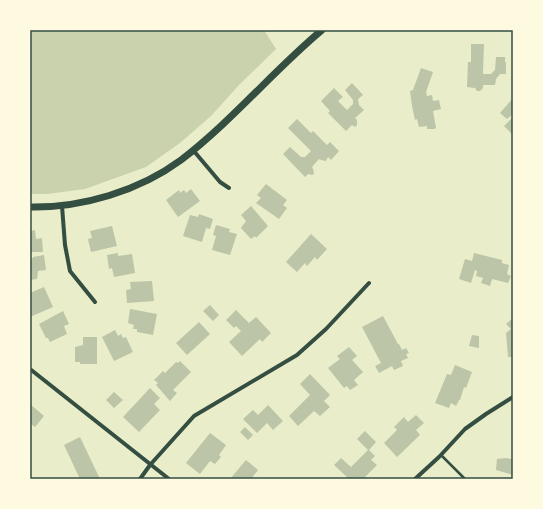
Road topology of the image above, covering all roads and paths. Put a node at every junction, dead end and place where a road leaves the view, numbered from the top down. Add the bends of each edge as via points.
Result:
1 (322, 30) edge
2 (193, 150) junction
3 (229, 188) dead end
4 (62, 206) junction
5 (30, 207) edge
6 (369, 283) dead end
7 (95, 302) dead end
8 (30, 369) edge
9 (513, 397) edge
10 (441, 455) junction
11 (150, 465) junction
12 (140, 479) edge
13 (168, 479) edge
14 (415, 479) edge
15 (465, 479) edge

1 - 2 street
2 - 3 street via 220,182
2 - 4 street via 168,169 142,182 95,199
4 - 5 street
4 - 7 street via 70,271
6 - 11 street via 326,329 297,355 194,416
8 - 11 street
9 - 10 street via 465,429
10 - 14 street
10 - 15 lane
11 - 12 street
11 - 13 street

